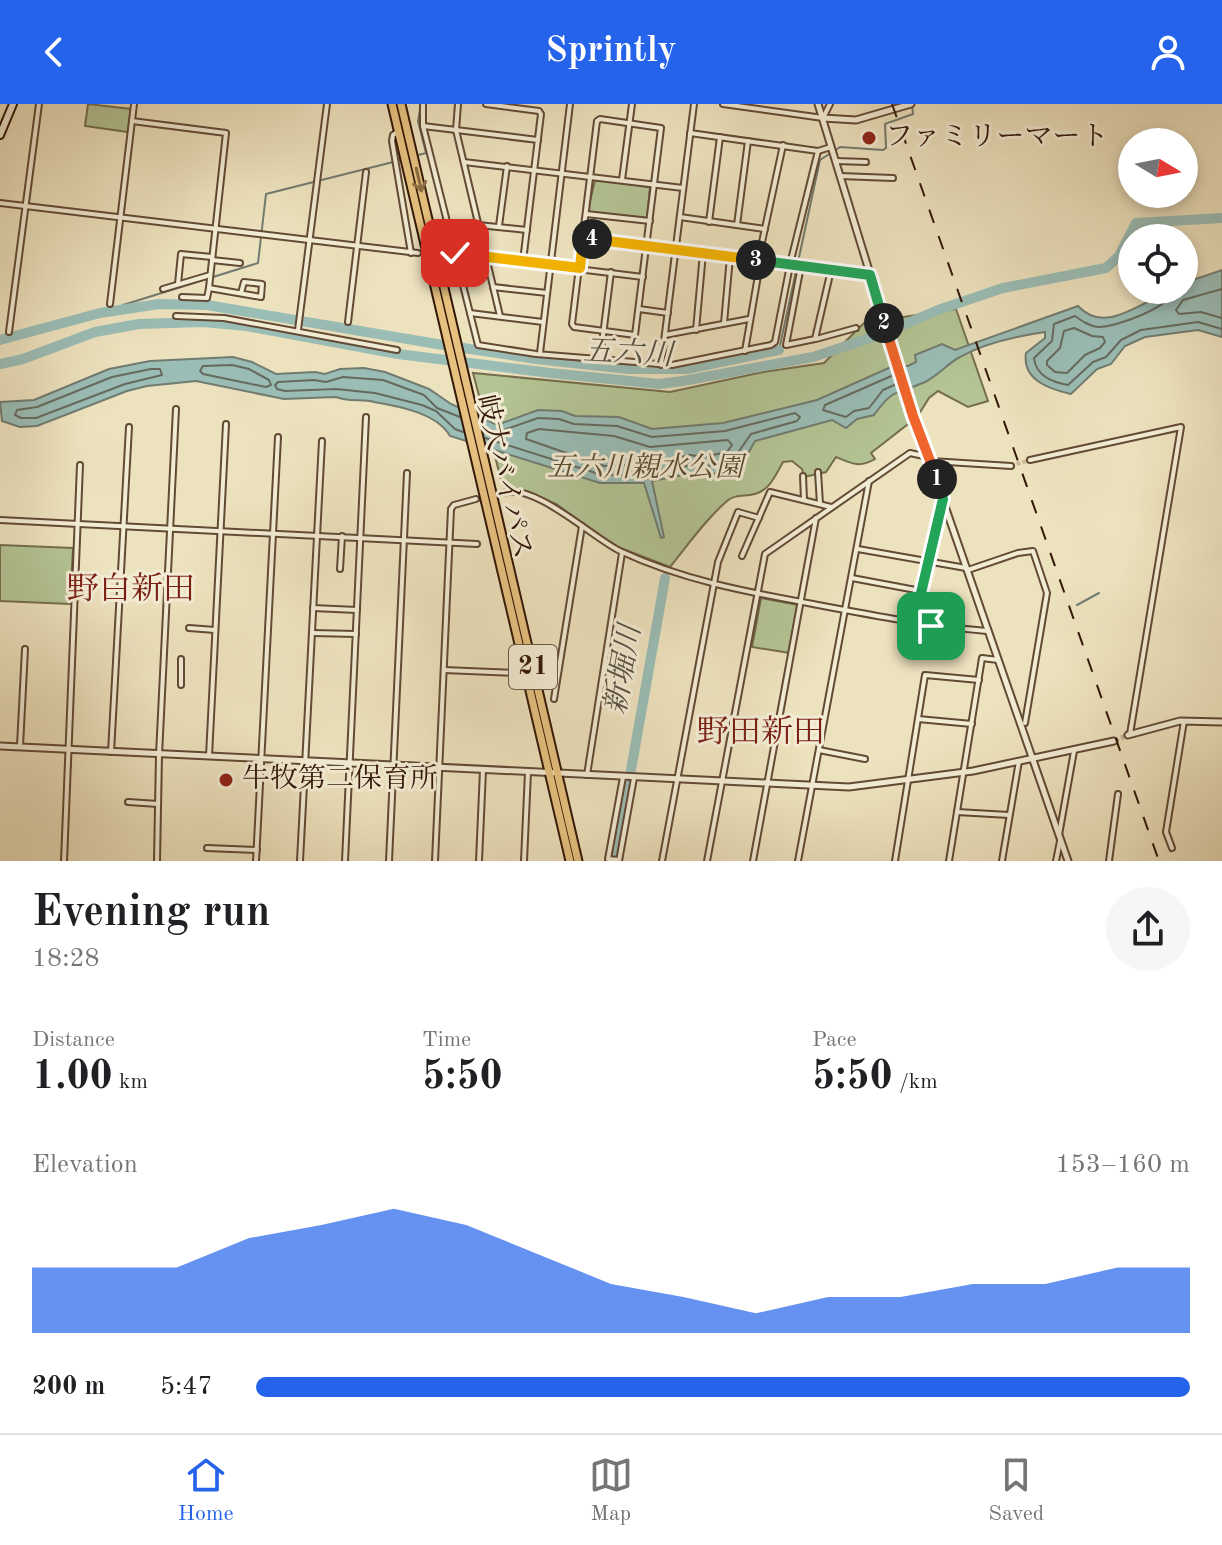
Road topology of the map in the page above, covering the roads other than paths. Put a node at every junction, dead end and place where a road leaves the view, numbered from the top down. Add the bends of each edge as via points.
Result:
1 (13, 104) edge
2 (39, 104) edge
3 (134, 104) edge
4 (327, 104) edge
5 (392, 104) edge
6 (401, 104) edge
7 (423, 104) edge
8 (458, 104) edge
9 (486, 104) edge
10 (570, 104) edge
11 (632, 104) edge
12 (694, 104) edge
13 (723, 104) edge
14 (818, 104) edge
15 (830, 104) edge
16 (910, 104) edge
17 (497, 105) edge
18 (823, 118) junction
19 (132, 121) junction
20 (630, 122) junction
21 (423, 126) junction
22 (456, 130) junction
23 (397, 132) junction
24 (690, 133) junction
25 (0, 135) edge
26 (720, 137) junction
27 (538, 140) junction
28 (749, 141) junction
29 (783, 145) junction
30 (831, 147) junction
31 (818, 151) junction
32 (835, 161) junction
33 (464, 162) junction
34 (866, 162) dead end
35 (507, 166) junction
36 (534, 169) junction
37 (366, 172) dead end
38 (562, 173) junction
39 (591, 176) junction
40 (840, 176) junction
41 (893, 178) dead end
42 (622, 180) junction
43 (654, 184) junction
44 (683, 188) junction
45 (0, 203) edge
46 (26, 206) junction
47 (586, 214) junction
48 (680, 217) junction
49 (120, 218) junction
50 (650, 221) junction
51 (709, 222) junction
52 (478, 225) junction
53 (737, 225) junction
54 (499, 226) junction
55 (215, 229) junction
56 (765, 229) junction
57 (527, 230) junction
58 (583, 238) junction
59 (311, 241) junction
60 (357, 246) junction
61 (647, 246) junction
62 (676, 249) junction
63 (446, 253) dead end
64 (455, 253) junction
65 (703, 253) junction
66 (486, 256) junction
67 (730, 257) junction
68 (212, 258) junction
69 (760, 260) junction
70 (523, 261) junction
71 (240, 263) dead end
72 (551, 264) junction
73 (790, 264) junction
74 (801, 266) junction
75 (580, 268) junction
76 (831, 270) junction
77 (611, 272) junction
78 (870, 275) junction
79 (643, 277) junction
80 (210, 281) junction
81 (178, 284) junction
82 (493, 287) junction
83 (163, 289) dead end
84 (241, 293) junction
85 (547, 293) junction
86 (182, 297) dead end
87 (110, 304) dead end
88 (639, 309) junction
89 (470, 313) junction
90 (668, 313) junction
91 (176, 316) dead end
92 (500, 316) junction
93 (750, 319) junction
94 (348, 322) dead end
95 (543, 322) junction
96 (724, 323) junction
97 (856, 328) dead end
98 (298, 330) junction
99 (604, 330) junction
100 (696, 330) junction
101 (9, 332) dead end
102 (451, 335) junction
103 (665, 335) junction
104 (815, 339) junction
105 (397, 350) dead end
106 (745, 351) junction
107 (540, 353) junction
108 (600, 359) junction
109 (661, 365) junction
110 (176, 409) dead end
111 (366, 417) dead end
112 (226, 424) dead end
113 (129, 427) dead end
114 (278, 437) dead end
115 (322, 441) dead end
116 (930, 459) junction
117 (1030, 460) tunnel mouth
118 (80, 465) dead end
119 (1011, 466) tunnel mouth
120 (818, 472) dead end
121 (407, 473) dead end
122 (803, 476) dead end
123 (869, 481) junction
124 (503, 493) dead end
125 (476, 499) dead end
126 (943, 499) junction
127 (804, 500) junction
128 (820, 504) junction
129 (831, 507) junction
130 (759, 518) junction
131 (816, 518) junction
132 (0, 520) edge
133 (78, 524) junction
134 (123, 525) junction
135 (582, 526) junction
136 (170, 528) junction
137 (220, 530) junction
138 (272, 532) junction
139 (316, 535) junction
140 (342, 536) junction
141 (360, 537) junction
142 (405, 540) junction
143 (451, 542) junction
144 (477, 544) dead end
145 (858, 549) junction
146 (622, 552) junction
147 (742, 556) dead end
148 (927, 562) junction
149 (340, 569) dead end
150 (967, 569) junction
151 (852, 577) junction
152 (715, 586) junction
153 (921, 591) junction
154 (758, 594) junction
155 (801, 602) junction
156 (313, 608) junction
157 (357, 610) junction
158 (846, 611) junction
159 (914, 623) junction
160 (189, 628) dead end
161 (215, 630) junction
162 (987, 631) junction
163 (312, 633) junction
164 (356, 634) junction
165 (25, 649) dead end
166 (181, 659) dead end
167 (998, 660) junction
168 (444, 670) junction
169 (513, 673) dead end
170 (979, 680) junction
171 (181, 685) dead end
172 (554, 699) dead end
173 (918, 719) junction
174 (1184, 721) junction
175 (1222, 722) edge
176 (1025, 723) dead end
177 (972, 724) junction
178 (1129, 734) joint
179 (1114, 741) tunnel mouth
180 (0, 746) edge
181 (20, 746) junction
182 (67, 749) junction
183 (819, 750) junction
184 (1074, 751) junction
185 (111, 752) junction
186 (159, 755) junction
187 (209, 758) junction
188 (865, 759) dead end
189 (1032, 759) junction
190 (261, 760) junction
191 (1019, 761) junction
192 (305, 762) junction
193 (350, 764) junction
194 (394, 767) junction
195 (439, 769) junction
196 (483, 770) junction
197 (528, 772) junction
198 (963, 772) junction
199 (554, 775) junction
200 (587, 775) junction
201 (623, 777) junction
202 (634, 778) junction
203 (678, 779) junction
204 (907, 781) junction
205 (722, 782) junction
206 (768, 784) junction
207 (812, 787) junction
208 (1118, 794) dead end
209 (128, 802) dead end
210 (158, 804) junction
211 (957, 812) junction
212 (1009, 815) junction
213 (1060, 837) junction
214 (207, 848) dead end
215 (1172, 848) dead end
216 (257, 850) junction
217 (64, 861) edge
218 (157, 861) edge
219 (256, 861) edge
220 (300, 861) edge
221 (345, 861) edge
222 (389, 861) edge
223 (435, 861) edge
224 (479, 861) edge
225 (524, 861) edge
226 (570, 861) edge
227 (578, 861) edge
228 (619, 861) edge
229 (662, 861) edge
230 (707, 861) edge
231 (753, 861) edge
232 (798, 861) edge
233 (895, 861) edge
234 (949, 861) edge
235 (1002, 861) edge
236 (1056, 861) edge
237 (1068, 861) edge
238 (1109, 861) edge

1 - 25 main road
2 - 46 street
3 - 19 street
4 - 59 street
5 - 23 highway, 岐大バイパス / 21
6 -> 102 highway, 岐大バイパス / 21
7 - 21 street
8 - 22 street
9 - 17 street
10 - 38 street
11 - 20 street
12 - 24 street
13 - 18 street
14 - 18 street
15 - 18 street
16 - 18 street via 856,120
17 - 27 street via 539,111
18 - 30 street
19 - 49 street
19 - 55 street via 226,133
20 - 39 street via 597,121
20 - 42 street
20 - 43 street via 661,128
21 - 22 street
21 - 64 street
22 - 27 street
22 - 33 street
23 - 60 street via 392,141 415,253
23 - 102 highway, 岐大バイパス / 21
24 - 26 street
24 - 44 street
26 - 28 street
26 - 51 street
27 - 36 street
28 - 29 street
28 - 53 street
29 - 31 street
29 - 56 street
30 - 31 street
30 - 32 street
31 - 73 street
32 - 34 street
32 - 40 street
33 - 35 street
33 - 52 street
35 - 36 street
35 - 54 street
36 - 38 street
36 - 57 street
37 - 60 street
38 - 39 street
38 - 72 street
39 - 42 street
39 - 47 street
40 - 41 street
40 - 78 street
42 - 43 street
43 - 44 street
43 - 50 street
44 - 48 street
45 - 46 street
46 - 49 street
46 - 101 street
47 - 50 street
47 - 58 street
48 - 51 street
48 - 62 street
49 - 55 street
49 - 87 street
50 - 61 street
51 - 53 street
52 - 54 street
52 - 66 street
53 - 56 street
54 - 57 street
55 - 59 street
55 - 68 street
56 - 69 street
57 - 70 street
58 - 61 street
58 - 75 street
59 - 60 street
59 - 98 street
60 - 94 street
61 - 62 street
61 - 79 street
62 - 65 street
62 - 90 street
63 - 64 street
64 - 66 street
64 - 89 street
65 - 67 street
65 - 100 street
66 - 70 street
66 - 82 street
67 - 69 street
67 - 96 street
68 - 71 street
68 - 80 street
68 - 81 street via 181,254
69 - 73 street
69 - 93 street
70 - 72 street
72 - 75 street
72 - 85 street
73 - 74 street
73 - 106 street via 775,342
74 - 76 street
74 - 104 street via 785,343
75 - 77 street
75 - 99 street via 572,324
76 - 78 street
76 - 104 street
77 - 79 street
77 - 99 street
78 - 116 street
79 - 88 street
80 - 81 street
80 - 84 street
80 - 86 street via 207,298
81 - 83 street
82 - 85 street
82 - 92 street
84 - 84 street via 261,297 262,284 244,282
85 - 95 street
88 - 90 street
88 - 99 street via 635,335
89 - 92 street
89 - 107 street via 480,346
90 - 103 street
91 - 98 street
92 - 95 street
93 - 96 street
93 - 106 street
95 - 107 street
96 - 100 street
97 - 104 street
98 - 105 street
99 - 108 street
100 - 103 street
102 - 199 highway, 岐大バイパス / 21
103 - 109 street
106 - 109 street
107 - 108 street
108 - 109 street
110 - 136 street
111 - 141 street
112 - 137 street
113 - 134 street
114 - 138 street
115 - 139 street
116 - 119 street
116 - 123 street via 910,453
116 - 126 street
117 - 178 street via 1181,427
118 - 133 street
120 - 128 street
121 - 142 street
122 - 127 street
123 - 129 street
123 - 145 street
124 - 135 street via 546,503
125 - 143 street via 451,509
126 - 148 street
126 - 150 street
127 - 128 street
127 - 130 street via 770,492
128 - 129 street
129 - 131 street
130 - 147 street
130 - 152 street via 738,512 718,562
131 - 154 street via 765,554
131 - 155 street
132 - 133 street
133 - 134 street
133 - 182 street
134 - 136 street
134 - 185 street
135 - 146 street
135 - 172 street
136 - 137 street
136 - 186 street
137 - 138 street
137 - 161 street
138 - 139 street
138 - 190 street
139 - 140 street
139 - 156 street
140 - 141 street
140 - 149 street
141 - 142 street
141 - 157 street
142 - 143 street
142 - 194 street
143 - 144 street
143 - 168 street
145 - 148 street
145 - 151 street
146 - 152 street
146 - 200 street
148 - 150 street
148 - 153 street
150 - 162 street
150 - 176 street via 1033,551 1047,593
151 - 153 street
151 - 158 street
152 - 154 street
152 - 203 street
153 - 159 street
154 - 155 street
154 - 205 street
155 - 158 street
155 - 206 street
156 - 157 street
156 - 163 street
157 - 164 street
158 - 159 street
158 - 183 street
159 - 162 street
160 - 161 street
161 - 187 street
162 - 167 street
163 - 164 street
163 - 192 street
164 - 193 street
165 - 181 street
166 - 171 street
167 - 170 street via 982,658
167 - 189 street
168 - 169 street
168 - 195 street
170 - 173 street via 925,675
170 - 177 street
173 - 177 street
173 - 204 street
174 - 175 street
174 - 178 street
174 - 215 street via 1166,832
177 - 198 street
179 - 184 street
180 - 181 street
181 - 182 street
182 - 185 street
182 - 217 street
183 - 188 street
183 - 207 street
184 - 189 street
184 - 213 street
185 - 186 street
186 - 187 street
186 - 210 street
187 - 190 street
189 - 191 street
189 - 213 street
190 - 192 street
190 - 216 street
191 - 198 street
191 - 212 street
192 - 193 street
192 - 220 street
193 - 194 street
193 - 221 street
194 - 195 street
194 - 222 street
195 - 196 street
195 - 223 street
196 - 197 street
196 - 224 street
197 - 199 street
197 - 225 street
198 - 204 street
198 - 211 street
199 - 200 street
199 - 226 highway, 岐大バイパス / 21
199 - 227 highway, 岐大バイパス / 21
200 - 201 street
201 - 202 street
201 - 228 street via 608,859
202 - 203 street
202 - 228 street
203 - 205 street
203 - 229 street
204 - 207 street
204 - 233 street
205 - 206 street
205 - 230 street
206 - 207 street
206 - 231 street
207 - 232 street
208 - 238 street
209 - 210 street
210 - 218 street
211 - 212 street
211 - 234 street
212 - 235 street
213 - 236 street
213 - 237 street
214 - 216 street
216 - 219 street

